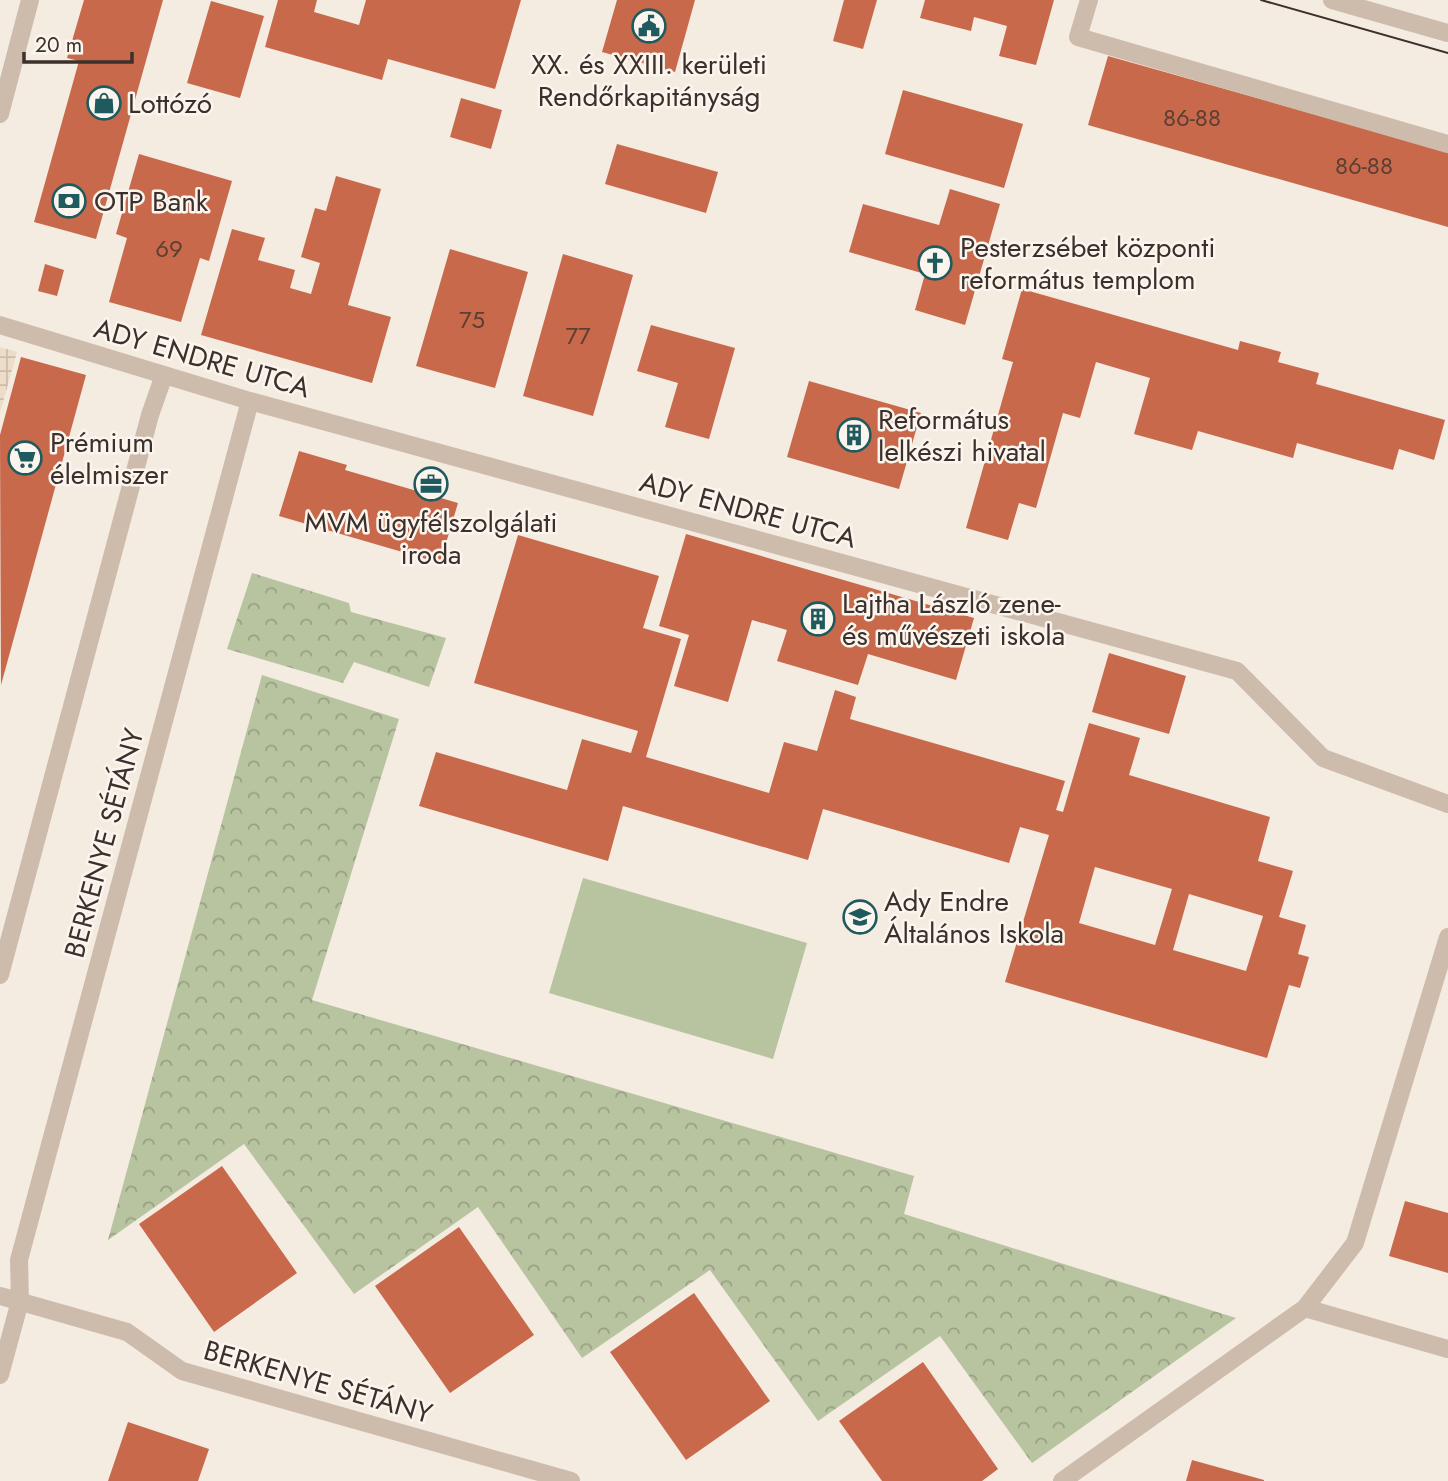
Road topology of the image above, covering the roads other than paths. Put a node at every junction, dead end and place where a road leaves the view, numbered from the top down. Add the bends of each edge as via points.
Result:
1 (30, 0) edge
2 (1089, 0) edge
3 (1332, 0) edge
4 (1448, 33) edge
5 (0, 114) edge
6 (1448, 144) edge
7 (0, 325) edge
8 (164, 375) junction
9 (250, 401) junction
10 (1448, 804) edge
11 (1448, 937) edge
12 (0, 975) edge
13 (0, 1296) edge
14 (20, 1301) junction
15 (1305, 1308) junction
16 (1448, 1349) edge
17 (0, 1375) edge
18 (571, 1481) edge
19 (1062, 1481) edge

1 - 5 street
2 - 6 street via 1078,37
3 - 4 street
7 - 8 street, ADY ENDRE UTCA
8 - 9 street, ADY ENDRE UTCA
8 - 12 street
9 - 10 street, ADY ENDRE UTCA via 1237,671 1323,758
9 - 14 street, BERKENYE SÉTÁNY via 19,1260
11 - 15 street via 1355,1243
13 - 14 street, BERKENYE SÉTÁNY
14 - 17 street
14 - 18 street, BERKENYE SÉTÁNY via 127,1332 182,1371
15 - 16 street
15 - 19 street

